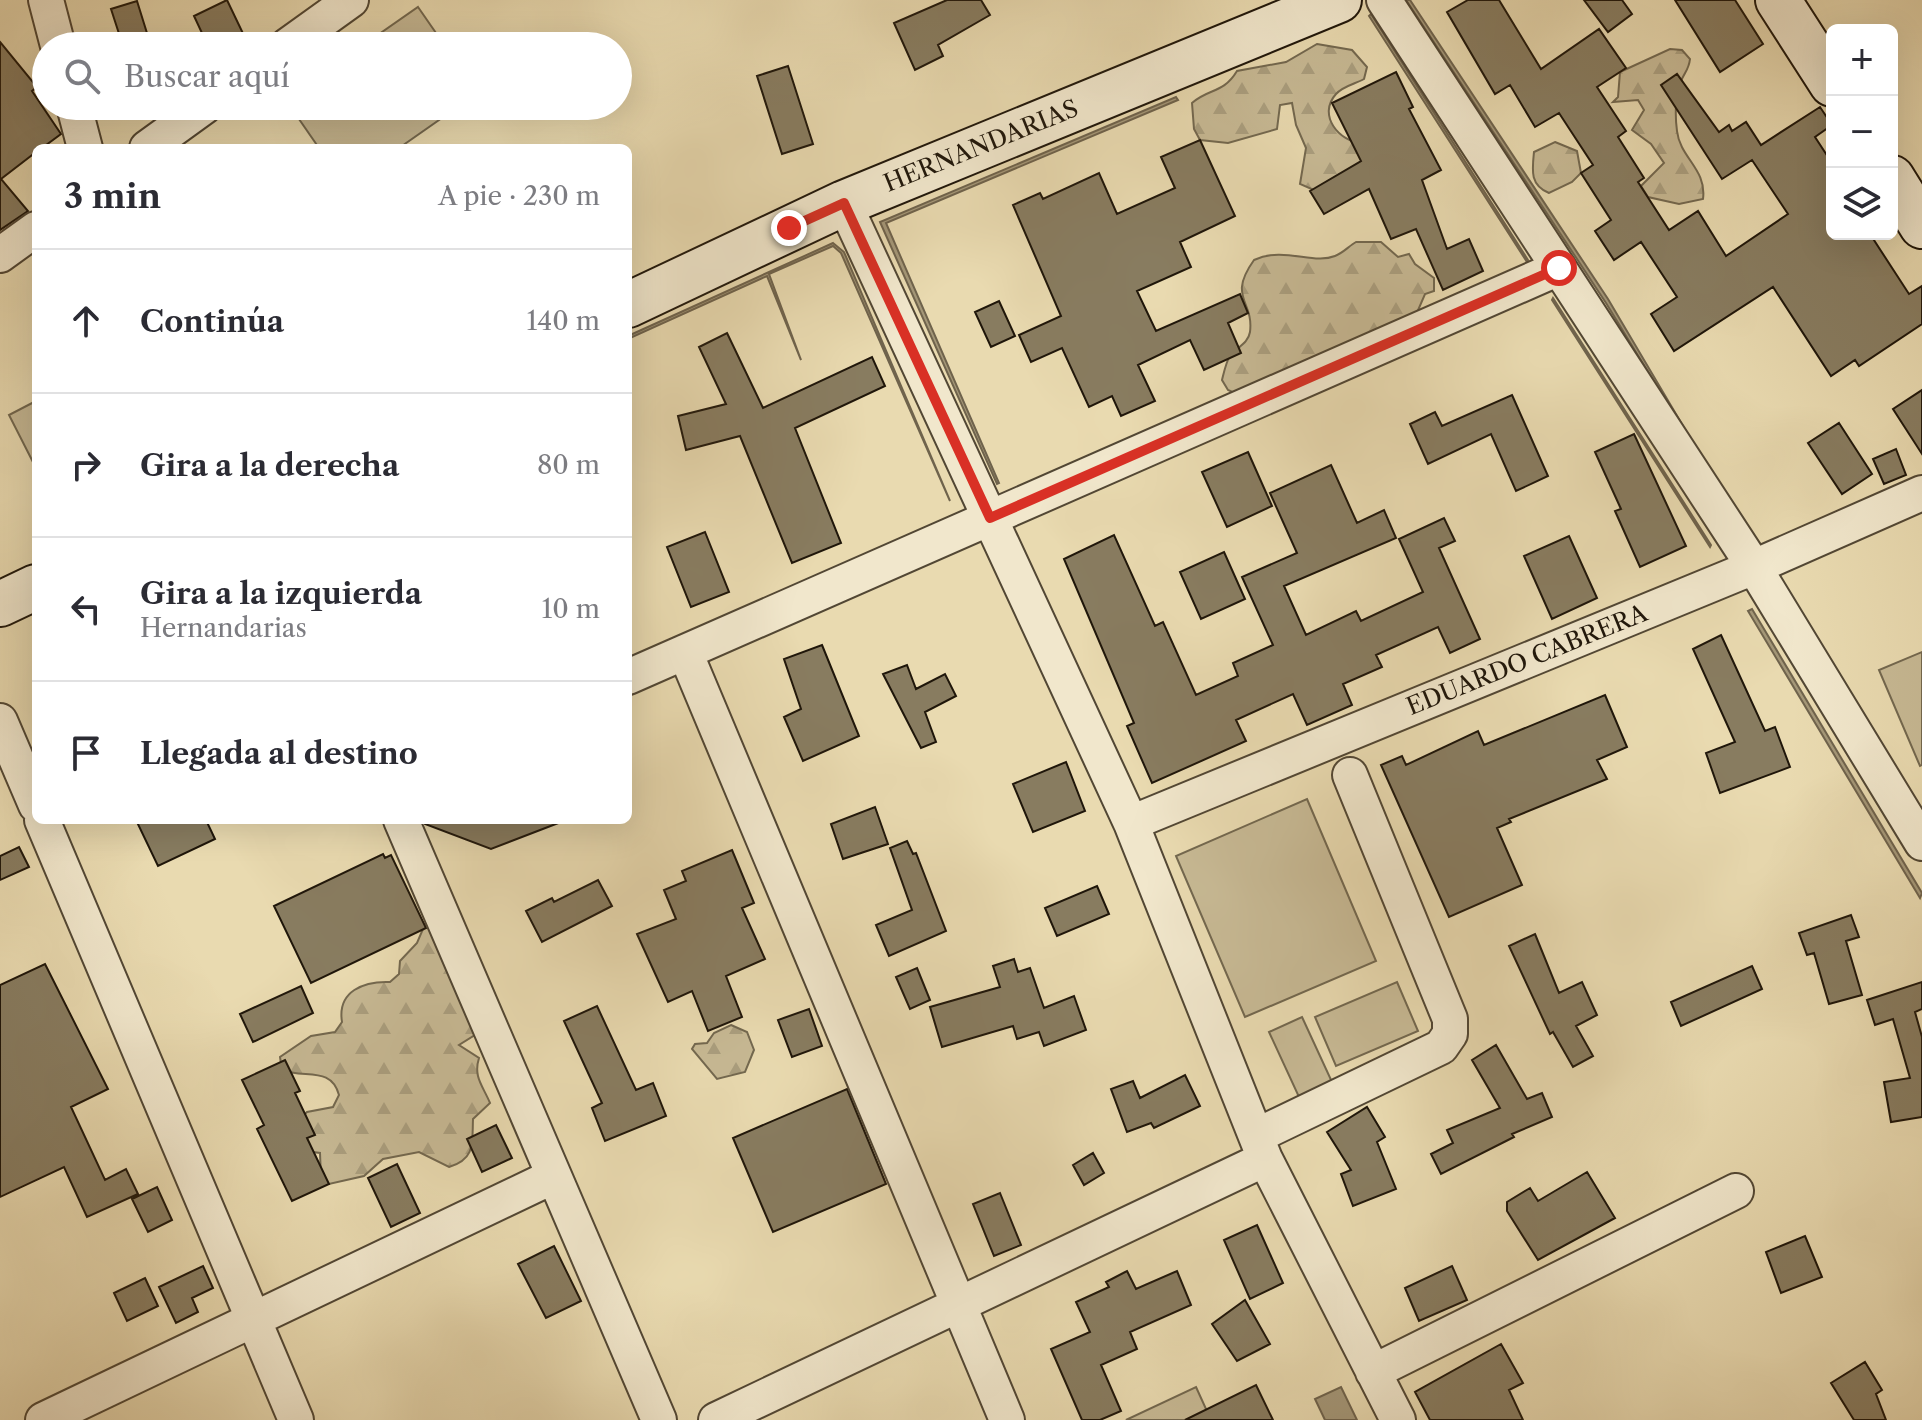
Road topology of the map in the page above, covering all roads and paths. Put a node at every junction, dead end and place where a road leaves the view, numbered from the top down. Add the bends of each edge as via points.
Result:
1 (46, 0) edge
2 (351, 0) edge
3 (1339, 0) edge
4 (1384, 0) edge
5 (1778, 0) edge
6 (54, 32) edge
7 (306, 32) edge
8 (1826, 75) edge
9 (78, 120) edge
10 (186, 120) edge
11 (84, 144) edge
12 (153, 144) edge
13 (1898, 188) edge
14 (844, 203) junction
15 (1922, 226) edge
16 (32, 232) edge
17 (0, 255) edge
18 (1559, 268) junction
19 (632, 303) edge
20 (1922, 493) edge
21 (990, 518) junction
22 (1754, 567) junction
23 (32, 589) edge
24 (0, 604) edge
25 (685, 652) junction
26 (632, 675) edge
27 (0, 721) edge
28 (1350, 775) dead end
29 (32, 796) edge
30 (1131, 823) junction
31 (44, 824) edge
32 (403, 824) edge
33 (1922, 843) edge
34 (1261, 1148) junction
35 (554, 1176) junction
36 (1736, 1191) dead end
37 (960, 1306) junction
38 (255, 1319) junction
39 (1373, 1372) junction
40 (43, 1420) edge
41 (296, 1420) edge
42 (659, 1420) edge
43 (716, 1420) edge
44 (1007, 1420) edge
45 (1398, 1420) edge

1 - 6 street
2 - 7 street
3 - 14 street, HERNANDARIAS
4 - 18 street
5 - 8 street
9 - 11 street
10 - 12 street
13 - 15 street
14 - 19 street, HERNANDARIAS
14 - 21 street
16 - 17 street
18 - 21 street
18 - 22 street
20 - 22 street, EDUARDO CABRERA
21 - 25 street
21 - 30 street
22 - 30 street, EDUARDO CABRERA
22 - 33 street
23 - 24 street
25 - 26 street
25 - 37 street
27 - 29 street
28 - 34 street via 1450,1019 1450,1034 1441,1047
30 - 34 street
31 - 38 street
32 - 35 street
34 - 37 street
34 - 39 street
35 - 38 street
35 - 42 street
36 - 39 street
37 - 43 street
37 - 44 street
38 - 40 street
38 - 41 street
39 - 45 street

